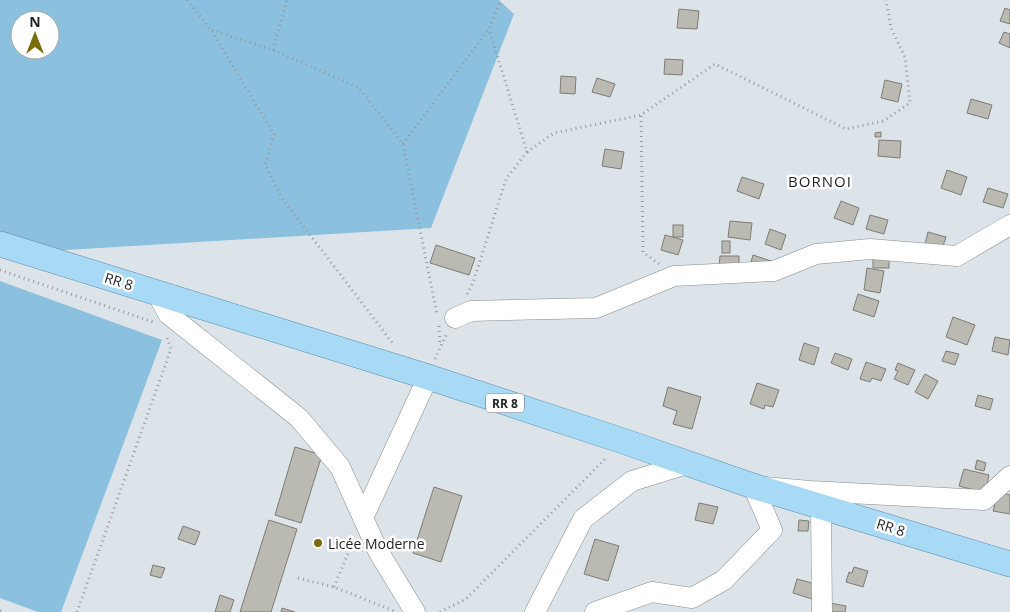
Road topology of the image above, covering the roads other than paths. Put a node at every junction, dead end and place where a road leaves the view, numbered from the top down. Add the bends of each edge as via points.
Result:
1 (1010, 225) edge
2 (0, 244) edge
3 (157, 293) junction
4 (455, 318) road end
5 (428, 377) junction
6 (687, 464) junction
7 (1010, 476) edge
8 (753, 486) junction
9 (821, 506) junction
10 (363, 518) junction
11 (1010, 564) edge
12 (415, 612) edge
13 (535, 612) edge
14 (595, 612) edge
15 (822, 612) edge

1 - 4 street via 957,256 870,249 816,254 774,271 674,276 596,308 471,311
2 - 3 main road, RR 8 / RR 8
3 - 5 main road, RR 8 / RR 8
3 - 10 street via 168,314 299,418 340,467
5 - 6 main road, RR 8 / RR 8
5 - 10 street
6 - 8 main road, RR 8 / RR 8
6 - 13 street via 632,481 582,519
7 - 8 street via 984,500
8 - 9 main road, RR 8 / RR 8
8 - 14 street via 772,530 724,580 692,598 652,592
9 - 11 main road, RR 8 / RR 8
9 - 15 street
10 - 12 street

